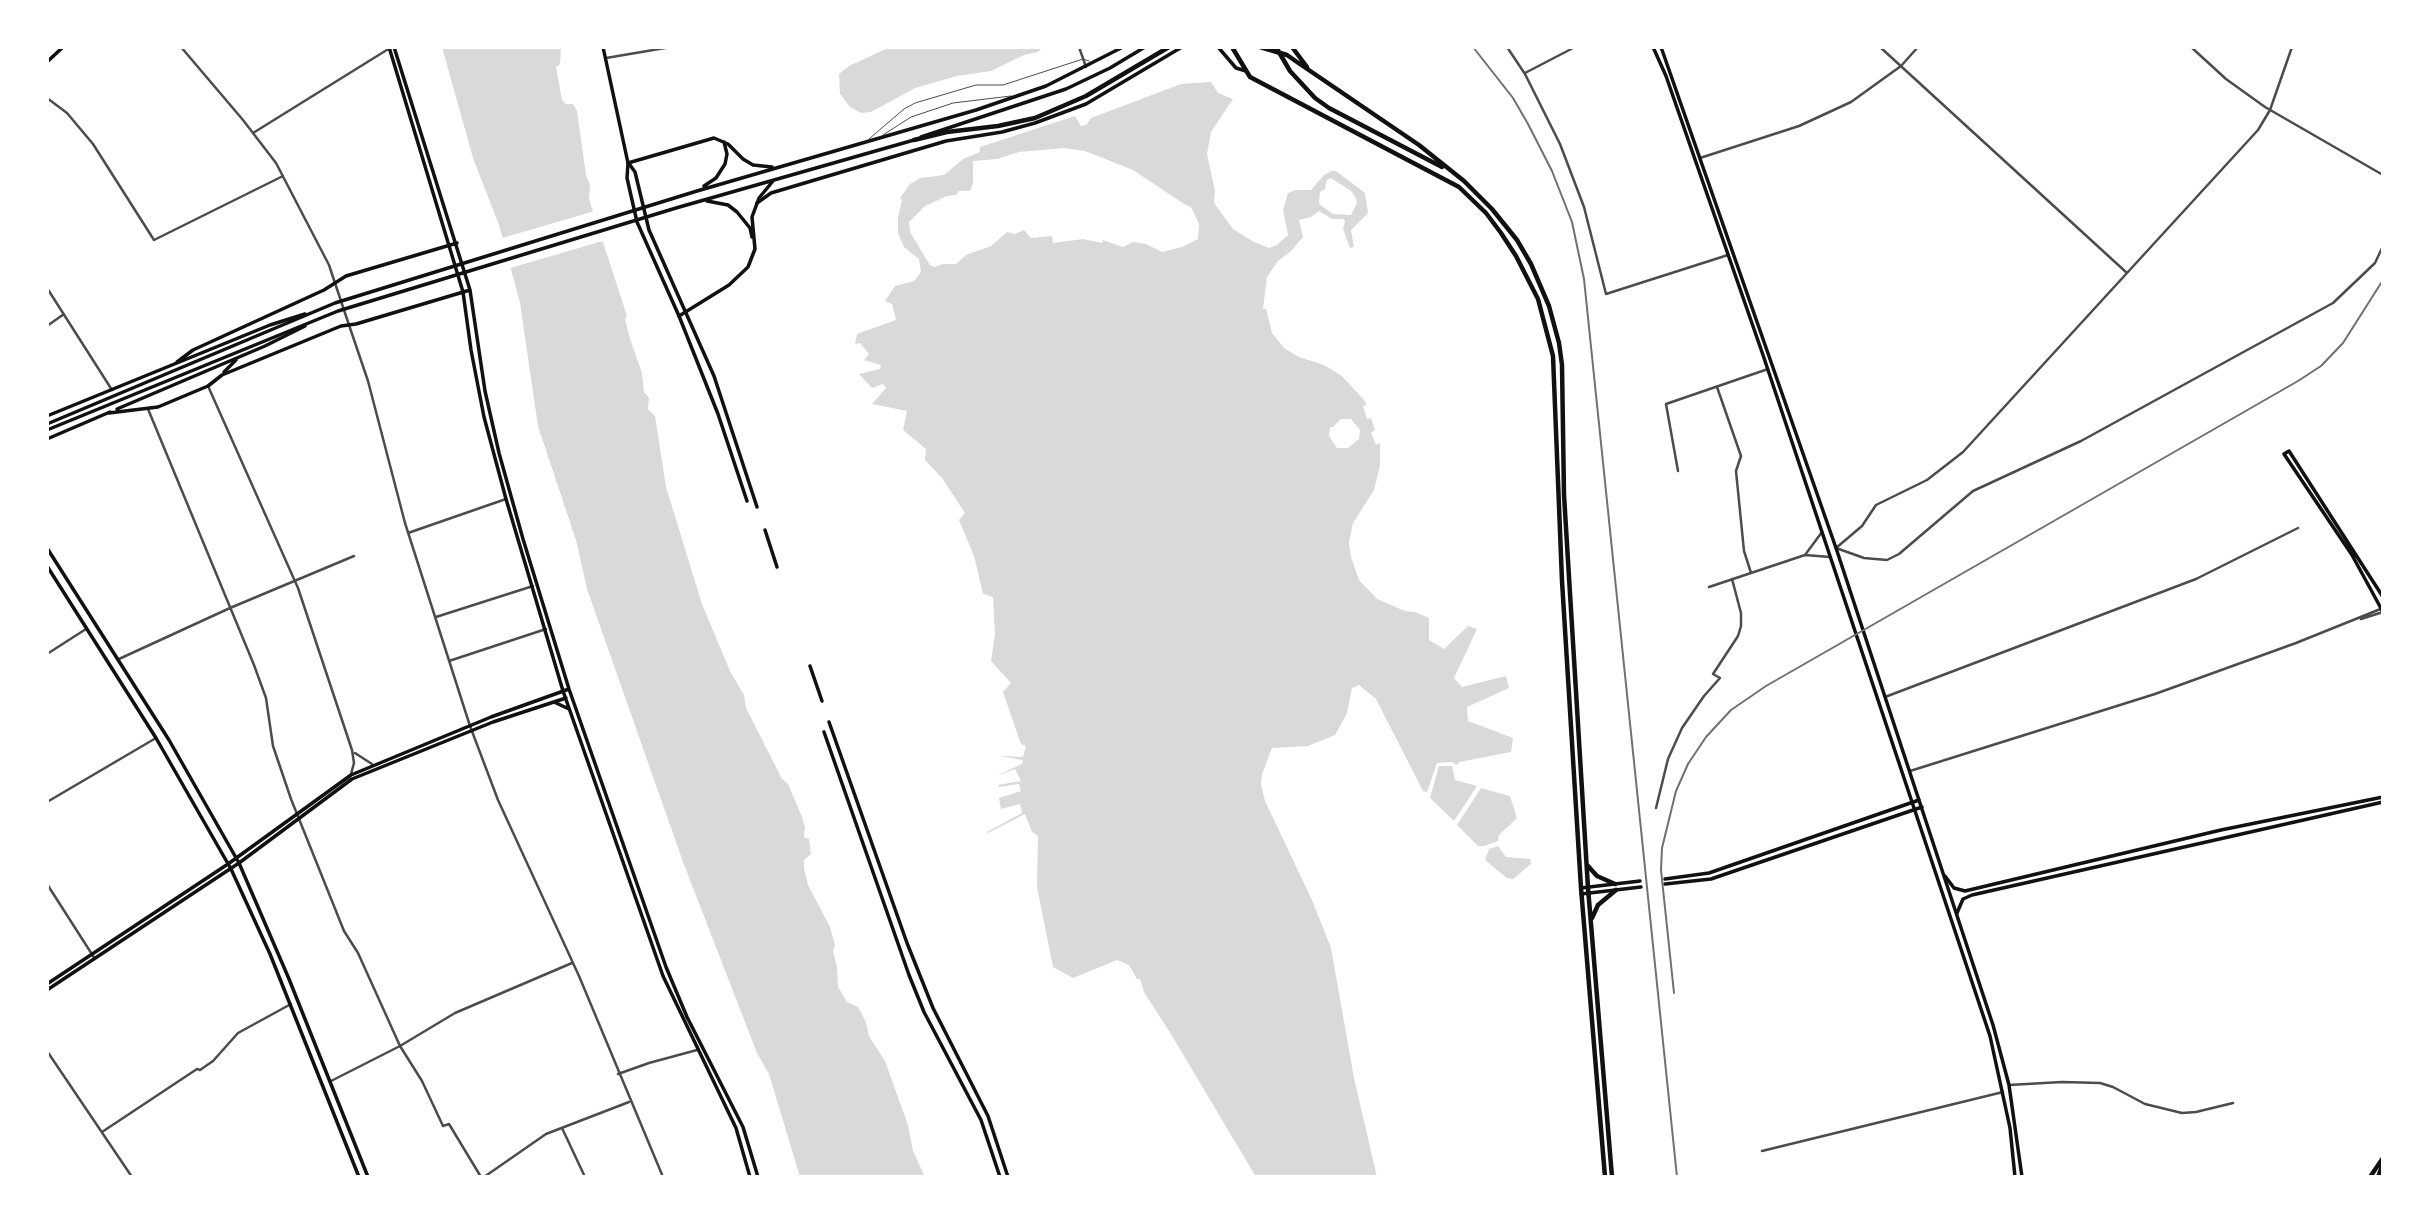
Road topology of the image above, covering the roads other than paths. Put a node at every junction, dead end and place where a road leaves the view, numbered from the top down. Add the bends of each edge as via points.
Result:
1 (62, 47) edge
2 (181, 47) edge
3 (603, 47) edge
4 (671, 47) edge
5 (1079, 47) edge
6 (1123, 47) edge
7 (1145, 47) edge
8 (1169, 47) edge
9 (1182, 47) edge
10 (1218, 47) edge
11 (1232, 47) edge
12 (1260, 47) edge
13 (1276, 47) edge
14 (1292, 47) edge
15 (1507, 47) edge
16 (1575, 47) edge
17 (1653, 47) edge
18 (1661, 47) edge
19 (1880, 47) edge
20 (1918, 47) edge
21 (2192, 47) edge
22 (2292, 47) edge
23 (391, 48) edge
24 (606, 58) junction
25 (1083, 59) junction
26 (47, 62) edge
27 (1095, 63) junction
28 (1901, 66) junction
29 (1086, 67) junction
30 (1246, 71) junction
31 (1312, 73) junction
32 (1525, 74) junction
33 (1023, 94) junction
34 (47, 98) edge
35 (2270, 110) junction
36 (253, 133) junction
37 (878, 139) junction
38 (914, 140) junction
39 (724, 142) junction
40 (864, 143) junction
41 (1701, 157) junction
42 (1695, 160) junction
43 (628, 163) junction
44 (778, 167) junction
45 (1453, 173) junction
46 (2383, 175) edge
47 (283, 176) junction
48 (773, 180) junction
49 (697, 191) junction
50 (701, 201) junction
51 (755, 205) junction
52 (457, 243) junction
53 (450, 245) junction
54 (2383, 246) edge
55 (755, 249) junction
56 (1728, 255) junction
57 (2127, 273) junction
58 (335, 283) junction
59 (47, 288) edge
60 (470, 290) junction
61 (463, 292) junction
62 (313, 312) junction
63 (686, 312) junction
64 (64, 314) junction
65 (679, 316) junction
66 (315, 320) junction
67 (349, 325) junction
68 (47, 326) edge
69 (238, 358) junction
70 (177, 362) junction
71 (1768, 369) junction
72 (222, 374) junction
73 (208, 386) junction
74 (1717, 387) junction
75 (111, 390) junction
76 (148, 410) junction
77 (109, 413) junction
78 (47, 416) edge
79 (47, 424) edge
80 (47, 430) edge
81 (47, 439) edge
82 (1678, 471) dead end
83 (506, 499) junction
84 (747, 501) dead end
85 (757, 507) dead end
86 (2298, 528) dead end
87 (765, 530) dead end
88 (1822, 532) junction
89 (408, 533) junction
90 (47, 548) edge
91 (1836, 548) junction
92 (1805, 555) junction
93 (354, 556) dead end
94 (1831, 557) junction
95 (47, 566) edge
96 (777, 566) dead end
97 (1751, 572) junction
98 (1732, 579) junction
99 (295, 580) junction
100 (533, 586) junction
101 (1709, 587) dead end
102 (2383, 597) edge
103 (230, 608) junction
104 (2382, 610) edge
105 (435, 617) junction
106 (87, 629) junction
107 (546, 629) junction
108 (47, 654) edge
109 (119, 659) junction
110 (449, 661) junction
111 (810, 666) dead end
112 (561, 678) junction
113 (569, 689) junction
114 (563, 691) junction
115 (572, 696) junction
116 (1885, 697) junction
117 (566, 698) junction
118 (544, 701) junction
119 (822, 701) dead end
120 (570, 710) junction
121 (829, 722) dead end
122 (470, 729) junction
123 (824, 732) dead end
124 (156, 738) junction
125 (352, 750) junction
126 (372, 764) junction
127 (1910, 771) junction
128 (351, 775) junction
129 (2383, 797) edge
130 (1919, 800) junction
131 (47, 802) edge
132 (2383, 802) edge
133 (1911, 803) junction
134 (1922, 807) junction
135 (1656, 808) dead end
136 (1913, 810) junction
137 (297, 816) junction
138 (236, 858) junction
139 (239, 863) junction
140 (1587, 864) junction
141 (229, 866) junction
142 (1945, 876) junction
143 (47, 884) edge
144 (1641, 884) dead end
145 (1616, 887) junction
146 (1588, 890) junction
147 (1581, 891) junction
148 (1957, 914) junction
149 (1591, 926) junction
150 (93, 957) junction
151 (572, 963) junction
152 (47, 984) edge
153 (47, 990) edge
154 (290, 1004) junction
155 (400, 1046) junction
156 (697, 1050) junction
157 (47, 1051) edge
158 (618, 1074) junction
159 (330, 1081) junction
160 (2009, 1085) junction
161 (2003, 1092) junction
162 (630, 1102) junction
163 (2233, 1102) dead end
164 (562, 1128) junction
165 (102, 1132) junction
166 (1762, 1151) dead end
167 (2383, 1158) edge
168 (2383, 1164) edge
169 (132, 1177) edge
170 (359, 1177) edge
171 (368, 1177) edge
172 (482, 1177) edge
173 (585, 1177) edge
174 (663, 1177) edge
175 (750, 1177) edge
176 (758, 1177) edge
177 (1000, 1177) edge
178 (1009, 1177) edge
179 (1605, 1177) edge
180 (1612, 1177) edge
181 (2015, 1177) edge
182 (2022, 1177) edge
183 (2370, 1177) edge
184 (2378, 1177) edge

1 - 26 main road
2 - 36 street
3 - 24 main road
4 - 24 street
5 - 25 street
6 - 27 main road
7 - 38 main road via 1059,92
8 - 38 highway via 1086,96 1034,118
9 - 51 main road via 1086,104 1035,123 946,141 771,193
10 - 30 main road via 1236,68
11 - 30 highway
12 - 31 highway via 1287,55
13 - 45 highway via 1315,98
14 - 31 highway
15 - 32 street
16 - 32 street
17 - 42 main road
18 - 41 main road
19 - 28 street
20 - 28 street
21 - 35 street via 2233,85
22 - 35 street
23 - 36 street
23 - 52 main road
23 - 53 main road
24 - 43 main road
25 - 27 lane
25 - 29 street
25 - 40 lane via 1011,83 970,86 915,103
27 - 29 main road
28 - 41 street via 1851,102 1799,126
28 - 57 street
29 - 33 main road
30 - 147 highway via 1275,92 1459,187 1502,233 1538,299 1553,356
31 - 45 highway
32 - 56 street via 1560,144 1584,207 1606,294
33 - 37 main road
33 - 37 lane via 953,103 911,117
34 - 47 street via 67,113 93,144 154,240
35 - 46 street
35 - 57 street via 2258,130
36 - 47 street
37 - 40 main road
38 - 48 main road
39 - 43 main road via 708,139
39 - 44 main road via 752,165
39 - 49 main road via 727,154 720,173
40 - 44 main road
41 - 42 street
41 - 91 main road
42 - 56 main road
43 - 63 main road via 635,172 649,230
43 - 65 main road via 637,222
44 - 49 main road
45 - 140 highway via 1492,209 1524,252 1545,296 1559,343
47 - 58 street
48 - 50 main road
48 - 51 main road
49 - 62 main road
50 - 55 main road via 728,205 737,212 750,228
50 - 66 main road
51 - 55 main road
52 - 53 main road
52 - 60 main road
53 - 58 main road via 346,275
53 - 61 main road
54 - 91 street via 2375,263 2333,303 2081,441 1973,491 1899,554 1887,560 1864,558
55 - 63 main road via 743,275
56 - 71 main road
57 - 91 street via 1964,452 1927,480 1876,505 1862,526
58 - 67 street
58 - 70 main road via 221,335
59 - 64 street
60 - 61 main road
60 - 113 main road via 499,453
61 - 67 main road
61 - 83 main road via 476,380
62 - 70 main road
62 - 79 main road
63 - 65 main road
63 - 85 main road via 714,376
64 - 68 street
64 - 75 street
65 - 84 main road
66 - 69 main road
66 - 80 main road
67 - 72 main road
67 - 89 street
69 - 72 main road
69 - 77 main road
70 - 75 main road
71 - 74 street
71 - 88 main road
72 - 73 main road
73 - 76 main road
73 - 99 street
74 - 82 street via 1666,404
74 - 97 street via 1741,456 1736,471 1744,551
75 - 78 main road
76 - 77 main road
76 - 103 street
77 - 81 main road
83 - 89 street
83 - 100 main road
86 - 116 street via 2196,579
87 - 96 main road
88 - 92 street
88 - 94 main road
89 - 105 street
90 - 109 main road
91 - 116 main road
92 - 94 street
92 - 97 street
93 - 99 street
94 - 133 main road
95 - 106 main road
97 - 98 street
98 - 101 street
98 - 135 street via 1741,613 1738,636 1713,674 1720,678 1682,728
99 - 103 street
99 - 125 street
100 - 105 street
100 - 107 main road
102 - 104 main road via 2289,451 2284,454 2352,555
103 - 109 street
103 - 137 street via 266,698 273,746
104 - 127 street via 2155,694
105 - 110 street
106 - 108 street
106 - 124 main road
107 - 110 street
107 - 112 main road
109 - 138 main road
110 - 122 street
111 - 119 main road
112 - 114 main road
112 - 118 main road
113 - 114 main road
113 - 115 main road
114 - 117 main road
114 - 118 main road
115 - 117 main road
115 - 176 main road via 666,967 743,1127
116 - 127 main road
117 - 118 main road
117 - 120 main road
118 - 120 main road
118 - 122 main road
120 - 156 main road via 663,976
121 - 178 main road via 907,943 933,1008 988,1116
122 - 126 main road
122 - 137 main road via 352,779
122 - 151 street
123 - 177 main road via 909,975 981,1120
124 - 131 street
124 - 141 main road
125 - 126 street
125 - 128 street
126 - 128 main road
127 - 130 main road
128 - 137 main road
129 - 142 main road via 2233,827 1965,891 1954,888
130 - 133 main road
130 - 134 main road
132 - 148 main road via 1972,895 1963,899
133 - 136 main road
133 - 136 main road via 1709,873 1665,881 1711,878
134 - 136 main road
134 - 142 main road
136 - 161 main road via 1990,1036
137 - 138 main road
137 - 139 main road
137 - 155 street via 344,931
138 - 139 main road
138 - 141 main road
139 - 141 main road
139 - 159 main road
140 - 145 highway
140 - 146 highway
141 - 150 main road
141 - 154 main road
142 - 148 main road
143 - 150 street
144 - 145 main road
145 - 146 main road
145 - 149 highway via 1596,907
146 - 147 main road
146 - 149 highway
147 - 179 highway
148 - 160 main road
149 - 180 highway
150 - 152 main road
150 - 153 main road
151 - 155 street via 455,1013
151 - 158 street
154 - 165 street via 238,1033 213,1061
154 - 170 main road
155 - 159 street
155 - 172 street via 443,1126 449,1124
156 - 158 street
156 - 175 main road via 736,1128
157 - 165 street
158 - 162 street
159 - 171 main road
160 - 163 street via 2100,1083 2145,1104 2182,1113
160 - 182 main road
161 - 166 street
161 - 181 main road
162 - 164 street
162 - 174 street
164 - 172 street
164 - 173 street
165 - 169 street
167 - 183 highway
168 - 184 highway

